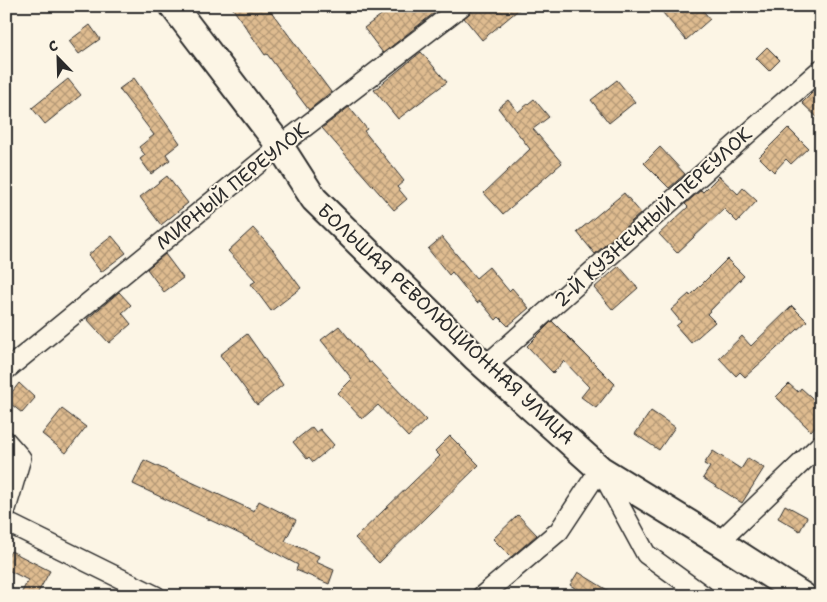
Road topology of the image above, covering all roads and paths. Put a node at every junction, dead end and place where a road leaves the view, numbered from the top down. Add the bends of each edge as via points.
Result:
1 (173, 6) edge
2 (462, 6) edge
3 (821, 69) edge
4 (280, 146) junction
5 (485, 366) junction
6 (6, 370) edge
7 (6, 441) edge
8 (821, 444) edge
9 (600, 469) junction
10 (6, 509) edge
11 (6, 522) edge
12 (719, 542) junction
13 (156, 596) edge
14 (482, 596) edge
15 (704, 596) edge
16 (802, 596) edge

1 - 4 street, БОЛЬШАЯ РЕВОЛЮЦИОННАЯ УЛИЦА
2 - 4 street, МИРНЫЙ ПЕРЕУЛОК
3 - 5 street, 2-Й КУЗНЕЧНЫЙ ПЕРЕУЛОК
4 - 5 street, БОЛЬШАЯ РЕВОЛЮЦИОННАЯ УЛИЦА via 314,199
4 - 6 street, МИРНЫЙ ПЕРЕУЛОК
5 - 9 street, БОЛЬШАЯ РЕВОЛЮЦИОННАЯ УЛИЦА
7 - 10 street via 21,458
8 - 12 street
9 - 12 street, БОЛЬШАЯ РЕВОЛЮЦИОННАЯ УЛИЦА
9 - 14 street via 559,531
9 - 15 street, БОЛЬШАЯ РЕВОЛЮЦИОННАЯ УЛИЦА via 646,554
11 - 13 street
12 - 16 street, БОЛЬШАЯ РЕВОЛЮЦИОННАЯ УЛИЦА

